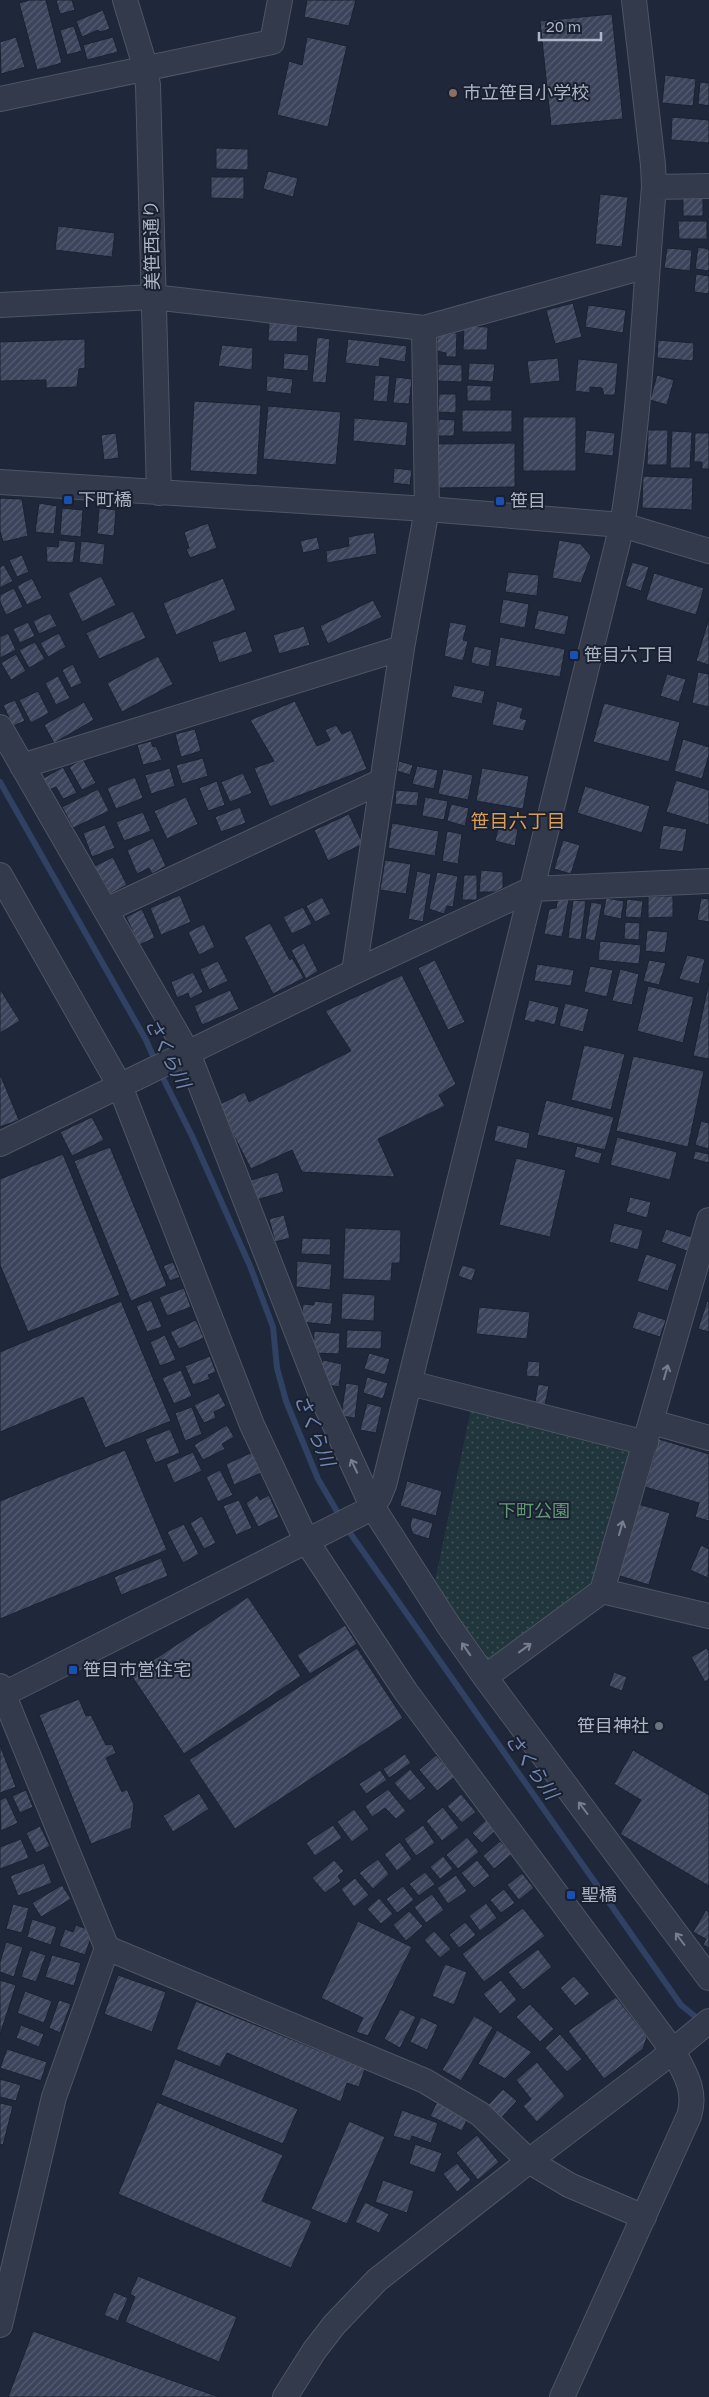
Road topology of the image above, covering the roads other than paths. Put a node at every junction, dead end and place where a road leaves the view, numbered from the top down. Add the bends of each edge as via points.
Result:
1 (125, 0) edge
2 (280, 0) edge
3 (634, 0) edge
4 (146, 69) junction
5 (0, 99) edge
6 (709, 186) edge
7 (654, 187) junction
8 (647, 266) junction
9 (153, 297) junction
10 (0, 305) edge
11 (424, 328) junction
12 (0, 482) edge
13 (158, 493) junction
14 (427, 509) junction
15 (622, 525) junction
16 (709, 551) edge
17 (402, 648) junction
18 (0, 726) edge
19 (22, 766) junction
20 (382, 781) junction
21 (0, 875) edge
22 (709, 881) edge
23 (532, 889) junction
24 (106, 910) junction
25 (354, 972) junction
26 (179, 1057) junction
27 (120, 1086) junction
28 (0, 1144) edge
29 (709, 1220) edge
30 (410, 1383) junction
31 (649, 1433) junction
32 (709, 1438) edge
33 (370, 1508) junction
34 (314, 1538) junction
35 (602, 1591) junction
36 (709, 1616) edge
37 (485, 1677) junction
38 (1, 1692) edge
39 (107, 1948) junction
40 (709, 1978) edge
41 (701, 2027) edge
42 (673, 2051) junction
43 (529, 2161) junction
44 (644, 2217) junction
45 (0, 2325) edge
46 (285, 2397) edge
47 (562, 2397) edge

1 - 4 street, 美笹西通り
2 - 4 street via 272,42
3 - 7 street
4 - 5 street
4 - 9 street, 美笹西通り
6 - 7 street
7 - 8 street
8 - 11 street
8 - 15 street via 635,420
9 - 10 street
9 - 11 street
9 - 13 street, 美笹西通り
11 - 14 street
12 - 13 street
13 - 14 street
14 - 15 street
14 - 17 street
15 - 16 street
15 - 23 street
17 - 19 street
17 - 20 street
18 - 19 street
19 - 24 street
20 - 24 street
20 - 25 street
21 - 27 street
22 - 23 street
23 - 25 street
23 - 30 street
24 - 26 street
25 - 26 street
26 - 27 street
33 -> 26 street
27 - 28 street
27 - 34 street via 252,1425
31 -> 29 street
30 - 31 street
30 - 33 street via 384,1485
31 - 32 street
35 -> 31 street
33 - 34 street
37 -> 33 street
34 - 38 street
34 - 42 street via 406,1692
35 - 36 street
37 -> 35 street
40 -> 37 street
38 - 39 street
39 - 43 street via 425,2081 480,2114
39 - 45 street via 54,2097
41 - 42 street
42 - 43 street
42 - 44 street via 688,2078 693,2106
43 - 44 street via 569,2185
43 - 46 street via 377,2280 334,2325
44 - 47 street

